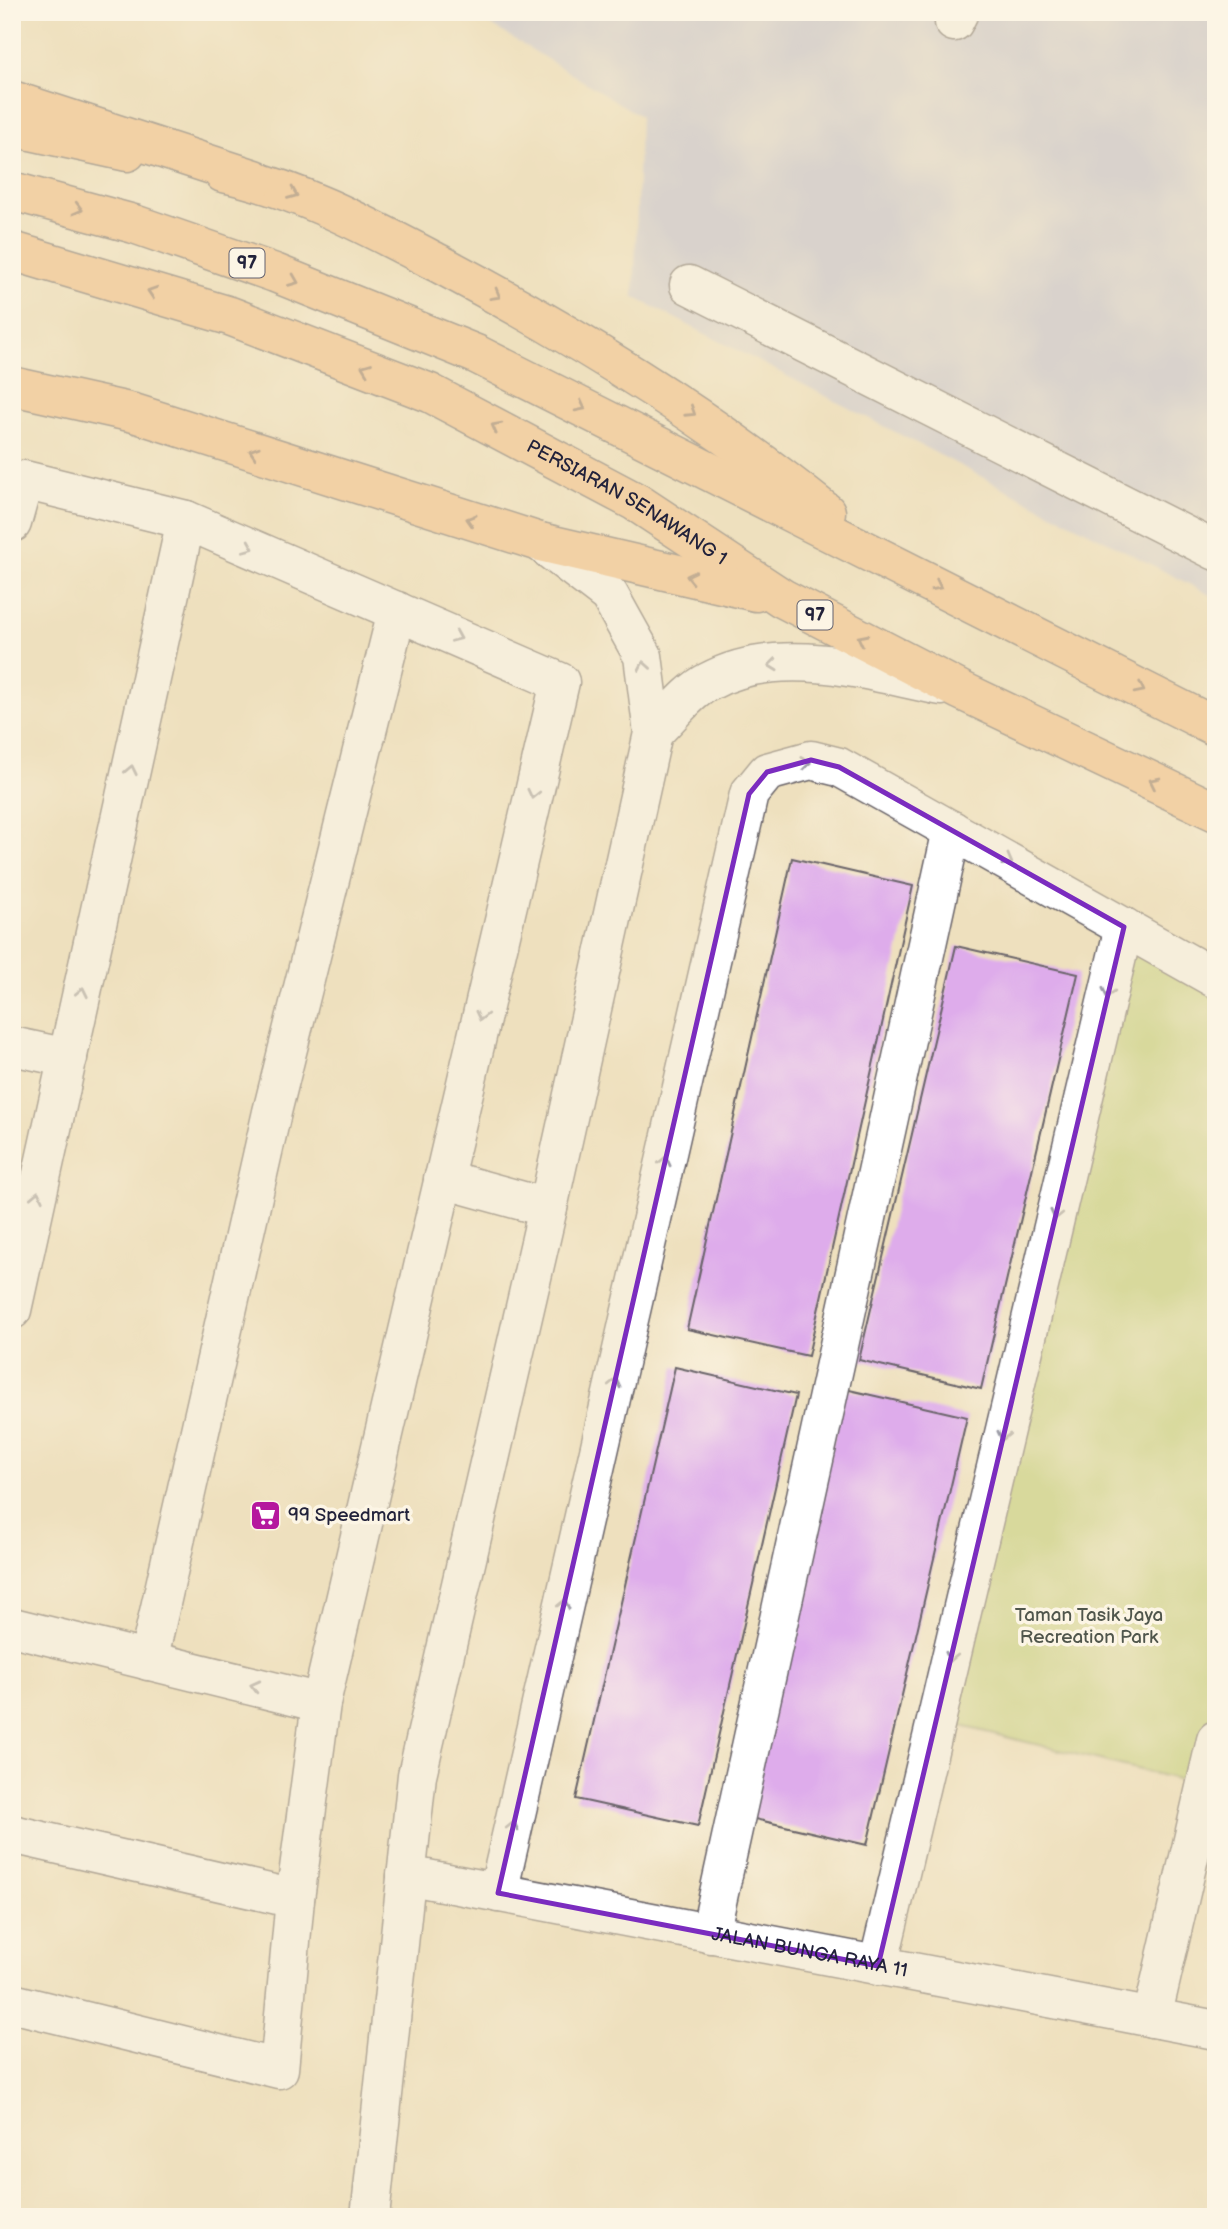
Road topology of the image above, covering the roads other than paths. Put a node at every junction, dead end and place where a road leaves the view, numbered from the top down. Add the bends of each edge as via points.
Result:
1 (12, 100) edge
2 (12, 127) edge
3 (255, 179) junction
4 (12, 191) edge
5 (12, 251) edge
6 (690, 285) dead end
7 (12, 386) edge
8 (186, 520) junction
9 (12, 523) edge
10 (540, 542) junction
11 (1216, 551) edge
12 (885, 560) junction
13 (782, 598) junction
14 (397, 611) junction
15 (960, 690) junction
16 (1215, 726) edge
17 (653, 733) junction
18 (1216, 812) edge
19 (952, 830) junction
20 (1124, 927) junction
21 (1216, 979) edge
22 (12, 1046) edge
23 (68, 1058) junction
24 (443, 1178) junction
25 (548, 1208) junction
26 (12, 1310) edge
27 (12, 1628) edge
28 (148, 1661) junction
29 (321, 1703) junction
30 (1216, 1740) edge
31 (12, 1835) edge
32 (406, 1875) junction
33 (498, 1893) junction
34 (295, 1899) junction
35 (710, 1934) junction
36 (878, 1966) junction
37 (12, 2003) edge
38 (1152, 2018) junction
39 (1216, 2031) edge
40 (370, 2217) edge

1 - 3 main road
2 - 3 main road
3 -> 12 main road via 349,216 634,374 755,454
4 -> 12 main road, 97 via 134,224 249,264 476,354
13 -> 5 main road, PERSIARAN SENAWANG 1 / 97 via 636,502 430,393 230,316
6 - 11 street
10 -> 7 main road via 134,413
8 - 9 street via 23,480
8 -> 14 street
23 -> 8 street
13 -> 10 main road
17 -> 10 street via 643,656 609,595
12 -> 16 main road, 97
15 -> 13 main road, PERSIARAN SENAWANG 1 / 97
14 -> 24 street via 560,682
14 - 28 street via 272,1112
15 -> 17 street via 818,661 747,668 707,682
18 -> 15 main road, PERSIARAN SENAWANG 1 / 97
17 - 25 street
19 -> 20 street
33 -> 19 street via 749,793 768,772 811,760 839,767
19 - 35 street
20 - 21 street
20 -> 36 street
22 - 23 street
26 -> 23 street
24 - 25 street
24 - 29 street
25 - 32 street via 417,1775
27 - 28 street
29 -> 28 street
29 - 34 street
30 - 38 street
31 - 34 street
32 - 33 street, JALAN BUNGA RAYA 11
32 - 40 street
33 - 35 street, JALAN BUNGA RAYA 11
34 - 37 street via 279,2069
35 - 36 street, JALAN BUNGA RAYA 11
36 - 38 street, JALAN BUNGA RAYA 11
38 - 39 street, JALAN BUNGA RAYA 11

